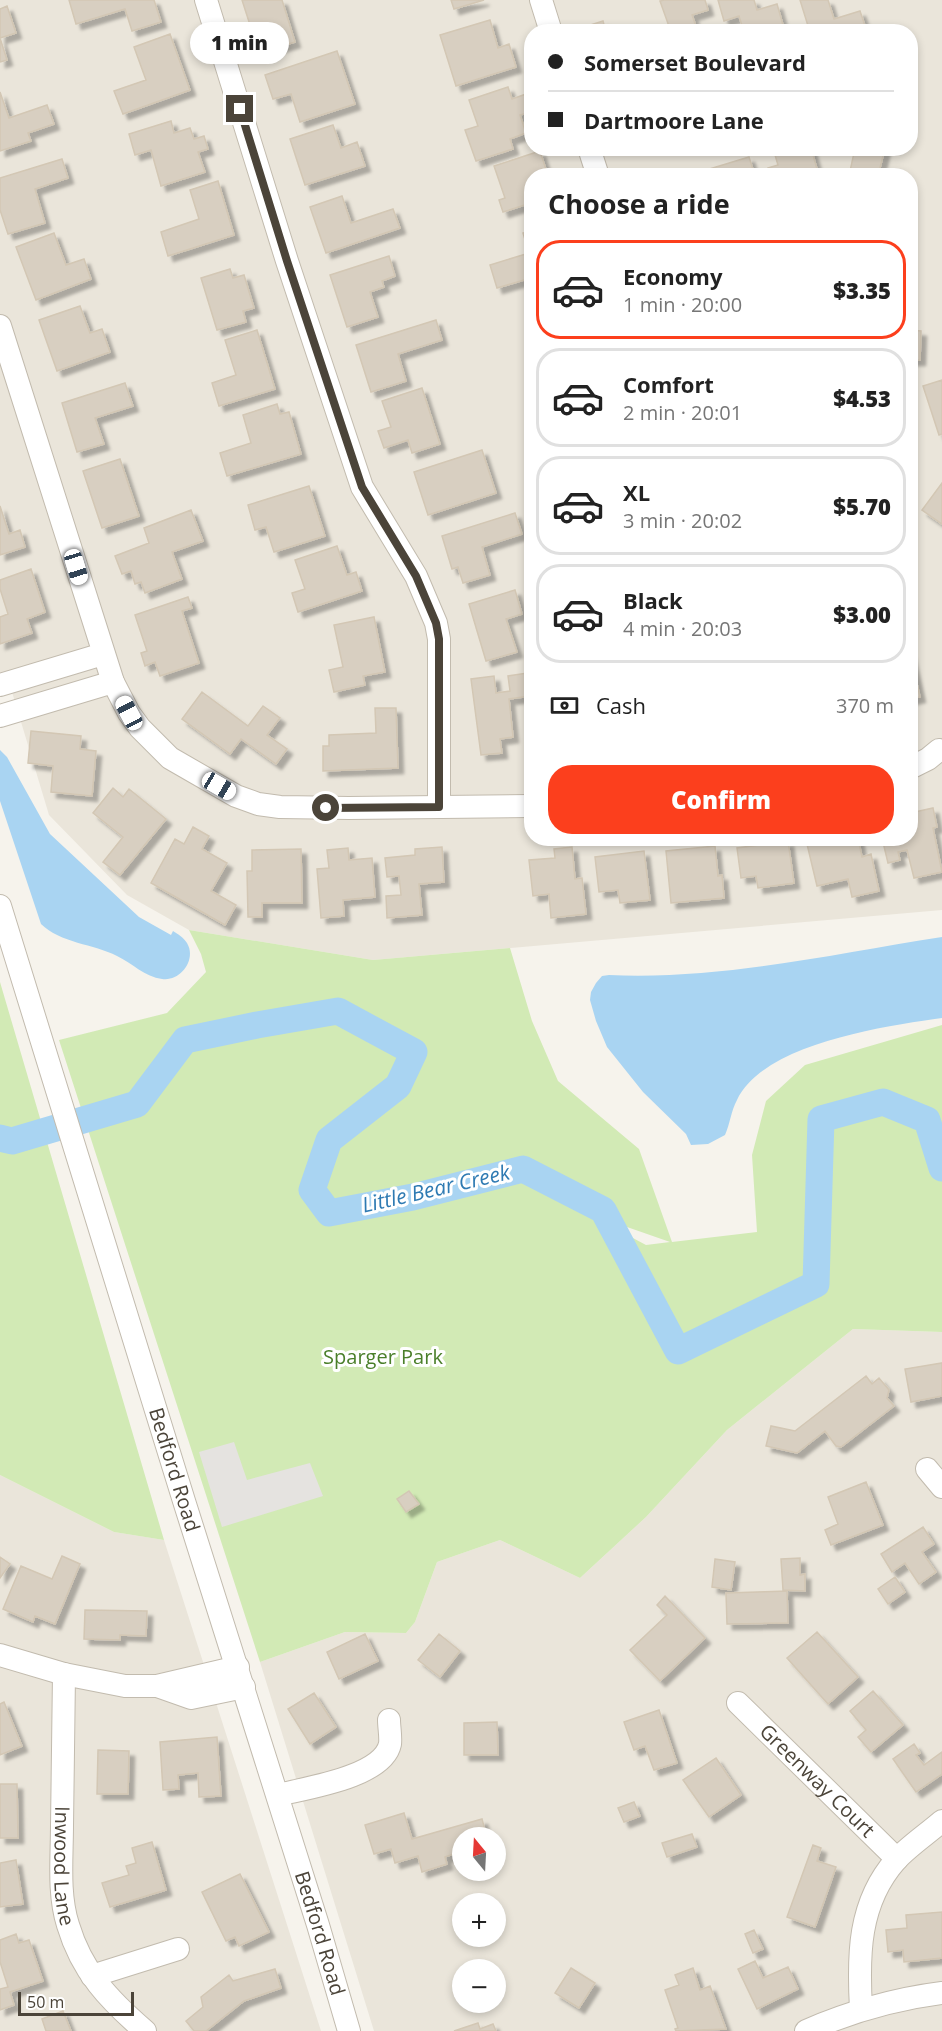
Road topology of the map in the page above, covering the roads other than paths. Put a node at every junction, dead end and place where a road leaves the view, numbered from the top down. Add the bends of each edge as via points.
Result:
1 (207, 0) edge
2 (541, 0) edge
3 (548, 24) edge
4 (0, 326) edge
5 (104, 654) junction
6 (112, 682) junction
7 (0, 685) edge
8 (0, 716) edge
9 (939, 750) dead end
10 (918, 764) edge
11 (524, 806) edge
12 (439, 807) junction
13 (0, 906) edge
14 (927, 1469) dead end
15 (942, 1487) edge
16 (0, 1655) edge
17 (64, 1674) junction
18 (241, 1677) junction
19 (738, 1703) dead end
20 (389, 1720) dead end
21 (278, 1795) junction
22 (942, 1821) edge
23 (897, 1859) junction
24 (178, 1949) dead end
25 (92, 1976) junction
26 (942, 1993) edge
27 (861, 2009) junction
28 (145, 2031) edge
29 (350, 2031) edge
30 (806, 2031) edge

1 - 12 street via 283,250 362,487 416,576 436,623
2 - 3 street
4 - 5 street
5 - 6 street
5 - 7 street
6 - 8 street
6 - 12 street via 140,728 170,758 236,796 280,807
9 - 10 street
11 - 12 street
13 - 18 street, Bedford Road
14 - 15 street
16 - 17 street
17 - 18 street via 125,1686
17 - 25 street, Inwood Lane via 64,1905 68,1926
18 - 21 street, Bedford Road
19 - 23 street, Greenway Court
20 - 21 street via 390,1745 378,1763 352,1776
21 - 29 street, Bedford Road
22 - 23 street
23 - 27 street via 882,1878 862,1931 858,1966
24 - 25 street
25 - 28 street, Inwood Lane via 113,2004
26 - 27 street
27 - 30 street

